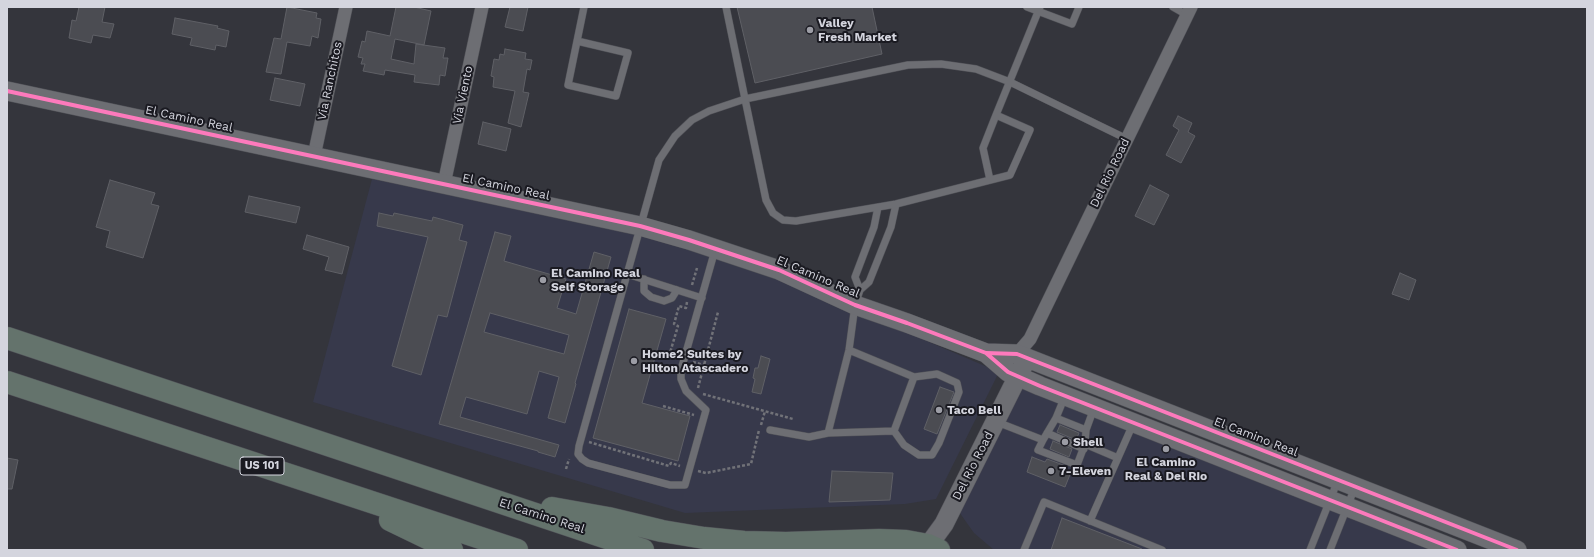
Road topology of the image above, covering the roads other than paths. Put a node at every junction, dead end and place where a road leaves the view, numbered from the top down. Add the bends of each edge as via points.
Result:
1 (346, 7) edge
2 (482, 7) edge
3 (584, 7) edge
4 (726, 7) edge
5 (1027, 7) edge
6 (1079, 7) edge
7 (1173, 7) edge
8 (1039, 9) edge
9 (1189, 11) edge
10 (577, 41) junction
11 (1010, 82) junction
12 (7, 91) edge
13 (745, 99) junction
14 (996, 115) junction
15 (1126, 139) junction
16 (314, 156) junction
17 (990, 180) junction
18 (444, 184) junction
19 (896, 204) junction
20 (878, 207) junction
21 (640, 226) junction
22 (716, 248) junction
23 (627, 274) junction
24 (644, 280) junction
25 (677, 290) junction
26 (857, 297) junction
27 (702, 298) junction
28 (7, 338) edge
29 (849, 350) junction
30 (986, 353) junction
31 (1022, 356) junction
32 (1013, 374) junction
33 (914, 378) junction
34 (7, 382) edge
35 (1065, 396) junction
36 (1095, 408) junction
37 (1056, 418) junction
38 (996, 421) junction
39 (1134, 423) junction
40 (770, 430) dead end
41 (1086, 430) junction
42 (894, 431) junction
43 (828, 433) junction
44 (1045, 436) junction
45 (1084, 447) junction
46 (1118, 458) junction
47 (1338, 479) junction
48 (306, 480) junction
49 (1356, 486) junction
50 (483, 497) junction
51 (1330, 500) junction
52 (1348, 507) junction
53 (1090, 521) junction
54 (931, 548) edge
55 (452, 550) edge
56 (517, 550) edge
57 (644, 550) edge
58 (1024, 550) edge
59 (1162, 550) edge
60 (1310, 550) edge
61 (1330, 550) edge
62 (1458, 550) edge
63 (1517, 550) edge

1 - 16 street, Via Ranchitos
2 - 18 street, Via Viento
3 - 10 lane
4 - 13 lane
5 - 8 lane
6 - 8 lane via 1072,24
7 - 9 lane
8 - 11 lane
9 - 15 street, Del Rio Road
10 - 10 lane via 568,85 616,96 628,53
11 - 13 lane via 969,68 941,64 908,65
11 - 14 lane
11 - 15 lane
12 - 16 main road, El Camino Real
13 - 20 lane via 766,200 773,213 783,220 796,221
13 - 21 lane via 709,111 692,120 675,136 659,160
14 - 17 lane via 983,148
14 - 17 lane via 1030,130 1010,175
15 - 31 street, Del Rio Road
16 - 18 main road, El Camino Real
17 - 19 lane
18 - 21 main road, El Camino Real
19 - 20 lane
19 - 26 lane via 891,227 869,282
20 - 26 lane via 874,227 855,277
21 - 22 main road, El Camino Real
21 - 23 lane
22 - 26 main road, El Camino Real
22 - 27 lane
23 - 24 lane
23 - 27 lane via 580,440 578,454 588,463 670,485 685,484 706,410 686,391 681,379 681,370
24 - 25 lane
24 - 25 lane via 644,291 651,297 664,301 672,298
25 - 27 lane
26 - 29 lane
26 - 30 main road, El Camino Real via 907,323
28 - 50 highway, El Camino Real
29 - 33 lane
29 - 43 lane
30 - 31 main road, El Camino Real
30 - 32 main road, El Camino Real
31 - 32 main road, Del Rio Road
31 - 47 main road, El Camino Real
32 - 35 main road, El Camino Real
32 - 38 main road, Del Rio Road
32 - 54 main road, Del Rio Road via 934,520
33 - 42 lane
33 - 42 lane via 937,374 957,383 959,392 939,444 932,455 919,455 904,445
34 - 48 highway, US 101
35 - 36 main road, El Camino Real
35 - 37 lane
36 - 39 main road, El Camino Real
36 - 41 lane
37 - 41 lane
37 - 44 lane
38 - 44 lane
38 - 54 main road, Del Rio Road
39 - 46 lane
39 - 51 main road, El Camino Real
40 - 43 lane via 809,437
41 - 45 lane
42 - 43 lane
44 - 45 lane
44 - 45 lane via 1038,450 1077,465
45 - 46 lane
46 - 53 lane
47 - 49 main road, El Camino Real
47 - 51 lane
48 - 55 highway
48 - 56 highway, US 101
49 - 52 lane
49 - 63 main road, El Camino Real
50 - 54 highway via 608,518 704,538 786,544 906,541
50 - 57 highway, El Camino Real
51 - 52 main road, El Camino Real
51 - 60 lane
52 - 61 lane
52 - 62 main road, El Camino Real
53 - 58 lane via 1044,502
53 - 59 lane

